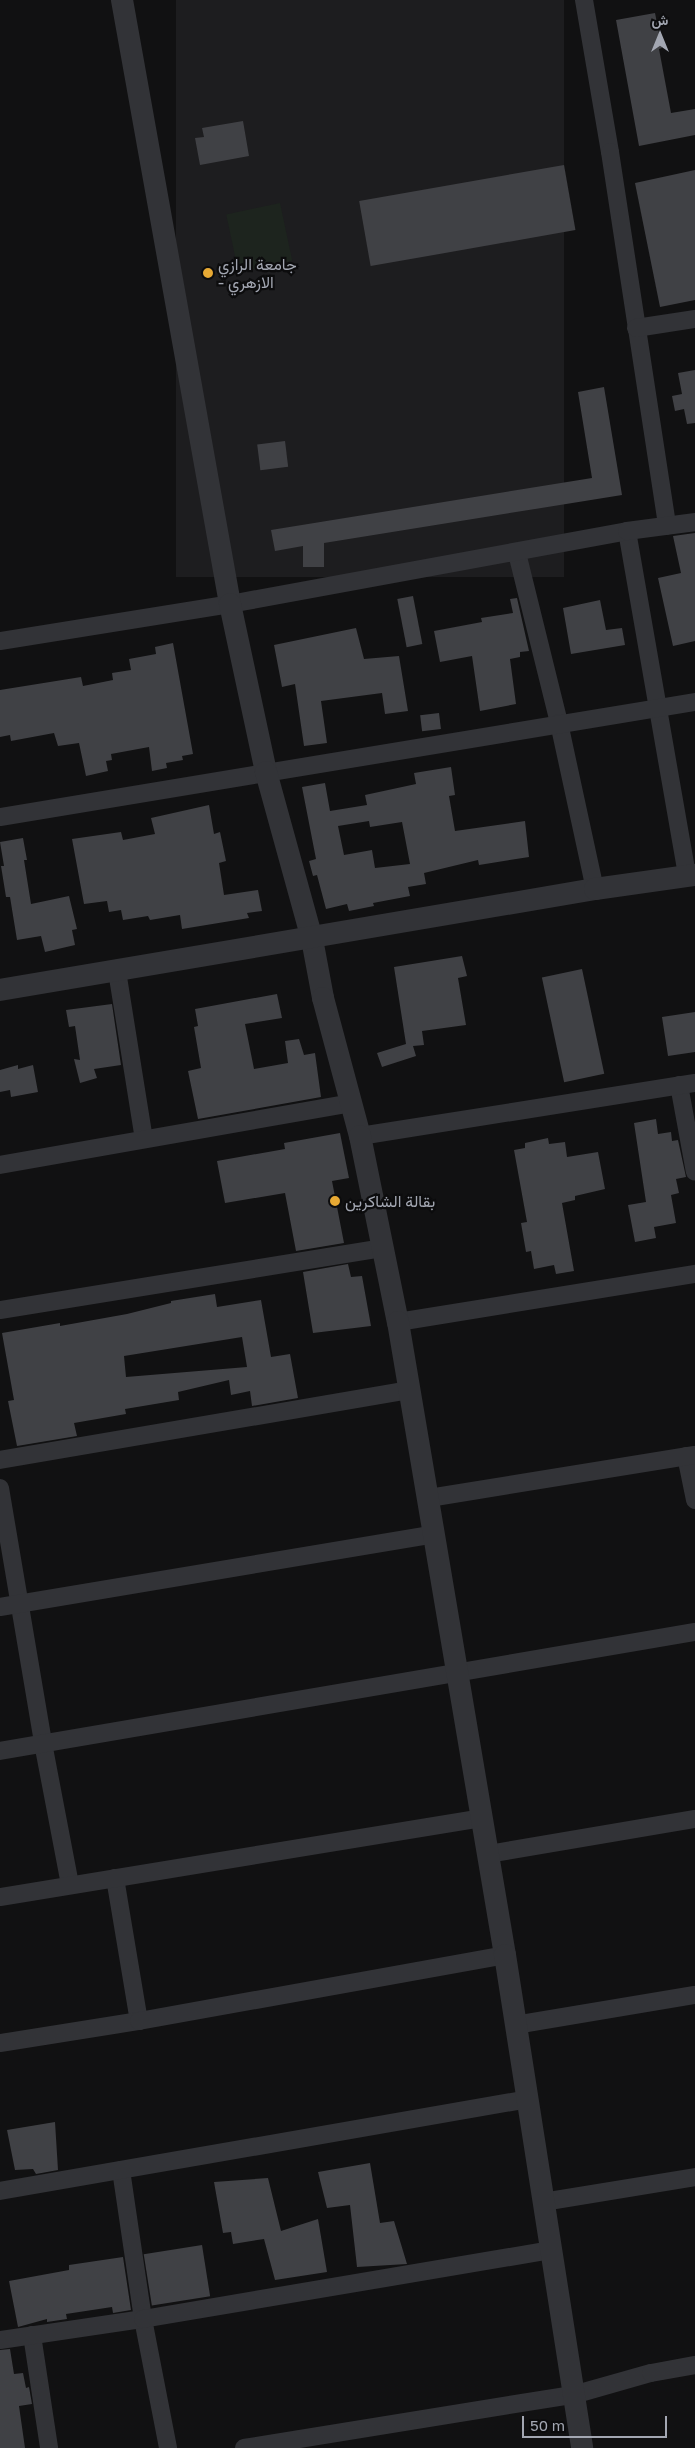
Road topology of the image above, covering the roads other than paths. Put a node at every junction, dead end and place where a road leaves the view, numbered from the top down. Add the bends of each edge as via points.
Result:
1 (122, 0) edge
2 (584, 0) edge
3 (695, 319) edge
4 (636, 328) junction
5 (695, 522) edge
6 (667, 526) junction
7 (627, 531) junction
8 (517, 553) junction
9 (230, 604) junction
10 (0, 641) edge
11 (695, 702) edge
12 (657, 709) junction
13 (559, 723) junction
14 (266, 772) junction
15 (0, 817) edge
16 (691, 876) edge
17 (595, 889) junction
18 (312, 939) junction
19 (117, 971) junction
20 (0, 990) edge
21 (687, 1084) edge
22 (350, 1103) junction
23 (360, 1136) junction
24 (144, 1139) junction
25 (0, 1165) edge
26 (695, 1172) edge
27 (382, 1248) junction
28 (695, 1274) edge
29 (0, 1310) edge
30 (398, 1322) junction
31 (410, 1390) junction
32 (691, 1455) edge
33 (0, 1460) edge
34 (0, 1488) edge
35 (429, 1498) junction
36 (695, 1500) edge
37 (435, 1534) junction
38 (19, 1604) junction
39 (0, 1607) edge
40 (695, 1632) edge
41 (458, 1673) junction
42 (43, 1743) junction
43 (0, 1751) edge
44 (482, 1818) junction
45 (695, 1819) edge
46 (488, 1854) junction
47 (115, 1878) junction
48 (70, 1884) junction
49 (0, 1897) edge
50 (505, 1955) junction
51 (695, 1995) edge
52 (138, 2021) junction
53 (515, 2025) junction
54 (0, 2043) edge
55 (528, 2099) junction
56 (122, 2170) junction
57 (695, 2177) edge
58 (0, 2191) edge
59 (542, 2202) junction
60 (550, 2250) junction
61 (143, 2319) junction
62 (32, 2335) junction
63 (0, 2340) edge
64 (695, 2365) edge
65 (573, 2395) junction
66 (49, 2448) edge
67 (168, 2448) edge
68 (244, 2448) edge
69 (582, 2448) edge

1 - 9 street
2 - 4 street
3 - 4 street
4 - 6 street
5 - 6 street
6 - 7 street
7 - 8 street
7 - 12 street
8 - 9 street
8 - 13 street
9 - 10 street
9 - 14 street
11 - 12 street
12 - 13 street
12 - 16 street
13 - 14 street
13 - 17 street
14 - 15 street
14 - 18 street
16 - 17 street
17 - 18 street
18 - 19 street
18 - 22 street via 323,998
19 - 20 street
19 - 24 street
21 - 23 street
21 - 26 street
22 - 23 street
22 - 24 street
23 - 27 street
24 - 25 street
27 - 29 street
27 - 30 street
28 - 30 street
30 - 31 street
31 - 33 street
31 - 35 street
32 - 35 street
32 - 36 street
34 - 38 street
35 - 37 street
37 - 38 street
37 - 41 street
38 - 39 street
38 - 42 street
40 - 41 street
41 - 42 street
41 - 44 street
42 - 43 street
42 - 48 street
44 - 46 street
44 - 47 street
45 - 46 street
46 - 50 street
47 - 48 street
47 - 52 street
48 - 49 street
50 - 52 street
50 - 53 street
51 - 53 street
52 - 54 street
53 - 55 street
55 - 56 street
55 - 59 street
56 - 58 street
56 - 61 street
57 - 59 street
59 - 60 street
60 - 61 street
60 - 65 street
61 - 62 street
61 - 67 street
62 - 63 street
62 - 66 street
64 - 65 street via 651,2373
65 - 68 street
65 - 69 street

